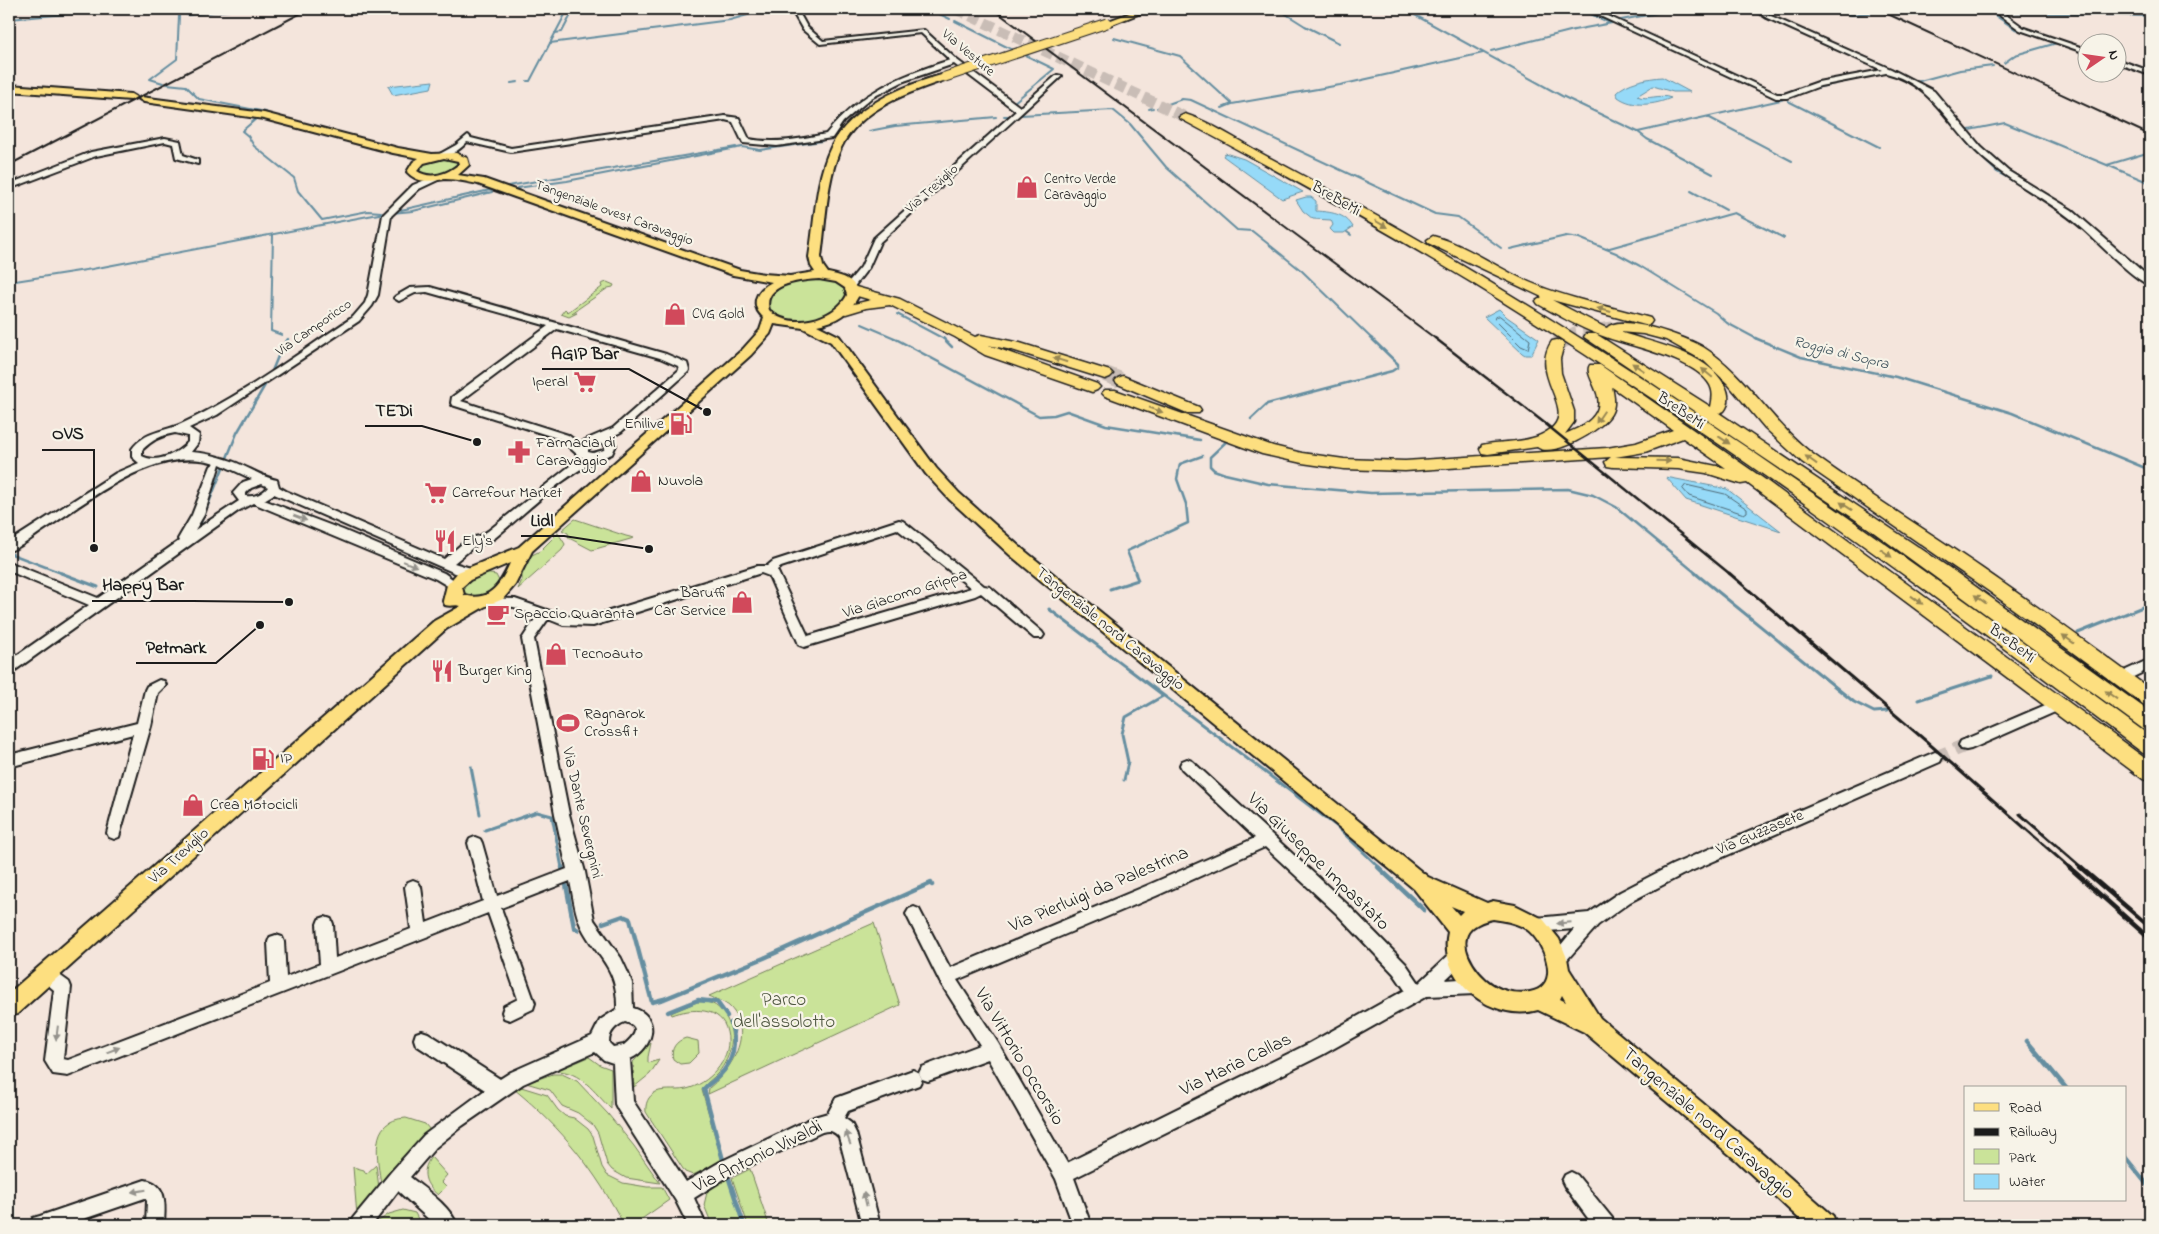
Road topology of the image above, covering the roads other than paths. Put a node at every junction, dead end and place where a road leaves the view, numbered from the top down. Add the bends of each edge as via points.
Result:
1 (794, 9) edge
2 (1147, 9) edge
3 (1588, 9) edge
4 (1756, 9) edge
5 (1994, 9) edge
6 (2076, 48) edge
7 (956, 61) junction
8 (2126, 65) edge
9 (1890, 70) junction
10 (2150, 73) edge
11 (1060, 76) dead end
12 (9, 88) edge
13 (131, 97) dead end
14 (144, 99) dead end
15 (1019, 112) junction
16 (462, 145) junction
17 (396, 151) junction
18 (436, 156) junction
19 (195, 162) dead end
20 (414, 166) junction
21 (463, 167) junction
22 (440, 177) junction
23 (480, 181) junction
24 (417, 182) junction
25 (9, 187) edge
26 (1433, 240) junction
27 (815, 257) junction
28 (1467, 260) junction
29 (737, 273) junction
30 (858, 273) junction
31 (830, 277) junction
32 (793, 278) junction
33 (1477, 281) junction
34 (2150, 282) edge
35 (851, 288) junction
36 (399, 298) dead end
37 (762, 298) junction
38 (902, 305) junction
39 (841, 313) junction
40 (770, 318) junction
41 (800, 324) junction
42 (556, 325) junction
43 (1614, 328) tunnel mouth
44 (960, 334) junction
45 (835, 339) junction
46 (1557, 344) tunnel mouth
47 (747, 352) junction
48 (1584, 360) junction
49 (1105, 374) tunnel mouth
50 (1123, 381) tunnel mouth
51 (1092, 387) tunnel mouth
52 (1110, 393) tunnel mouth
53 (1719, 408) dead end
54 (1756, 408) junction
55 (213, 413) junction
56 (177, 430) junction
57 (617, 430) junction
58 (192, 433) junction
59 (1678, 434) dead end
60 (595, 440) junction
61 (570, 442) junction
62 (610, 442) junction
63 (195, 450) junction
64 (1483, 450) junction
65 (586, 454) junction
66 (136, 456) junction
67 (150, 462) junction
68 (1442, 464) junction
69 (216, 466) dead end
70 (244, 469) junction
71 (120, 475) junction
72 (262, 480) junction
73 (247, 484) junction
74 (273, 488) junction
75 (249, 498) junction
76 (1793, 509) junction
77 (352, 524) junction
78 (339, 533) junction
79 (9, 547) edge
80 (176, 549) junction
81 (525, 549) junction
82 (446, 564) junction
83 (9, 566) edge
84 (477, 569) junction
85 (769, 570) junction
86 (508, 584) junction
87 (454, 588) junction
88 (986, 590) dead end
89 (482, 602) junction
90 (515, 603) junction
91 (100, 604) junction
92 (545, 614) junction
93 (440, 625) junction
94 (1038, 635) dead end
95 (2150, 664) edge
96 (9, 668) edge
97 (2131, 673) tunnel mouth
98 (160, 685) dead end
99 (2150, 699) edge
100 (2050, 708) tunnel mouth
101 (2150, 723) edge
102 (144, 726) junction
103 (1966, 746) tunnel mouth
104 (2150, 747) edge
105 (1935, 758) tunnel mouth
106 (9, 762) edge
107 (1187, 765) dead end
108 (2150, 773) edge
109 (114, 833) dead end
110 (1267, 839) junction
111 (474, 843) dead end
112 (568, 875) junction
113 (1421, 883) junction
114 (413, 887) dead end
115 (492, 904) junction
116 (1484, 911) junction
117 (914, 914) dead end
118 (1592, 920) junction
119 (325, 924) dead end
120 (1536, 925) junction
121 (1458, 930) junction
122 (419, 932) junction
123 (276, 942) dead end
124 (1457, 958) junction
125 (1559, 965) junction
126 (328, 968) junction
127 (46, 974) junction
128 (946, 977) junction
129 (1476, 986) junction
130 (278, 987) junction
131 (1420, 990) junction
132 (1539, 1000) junction
133 (9, 1007) edge
134 (510, 1012) dead end
135 (625, 1014) junction
136 (1592, 1025) junction
137 (422, 1039) dead end
138 (600, 1041) junction
139 (992, 1049) junction
140 (621, 1055) junction
141 (500, 1089) junction
142 (833, 1121) junction
143 (1063, 1174) junction
144 (397, 1178) junction
145 (1571, 1181) dead end
146 (683, 1194) junction
147 (40, 1225) edge
148 (155, 1225) edge
149 (360, 1225) edge
150 (448, 1225) edge
151 (697, 1225) edge
152 (871, 1225) edge
153 (1082, 1225) edge
154 (1605, 1225) edge
155 (1824, 1225) edge

1 - 7 street, Via Vesture via 818,42 833,43 922,31
2 - 27 main road, bridge via 904,92 858,120 835,150
3 - 9 street via 1781,97 1818,84
4 - 9 street
5 - 6 street via 2022,29
7 - 15 street, Via Vesture
7 - 16 street via 877,91 850,110 828,136 766,145 746,141 736,120 725,118 508,150 479,140
8 - 10 street
9 - 34 street via 1931,93 1978,149 2005,173 2069,212
11 - 15 street, Via Treviglio
12 - 13 main road
14 - 17 main road via 264,116
15 - 30 street, Via Treviglio via 877,240 866,265
16 - 18 main road
16 - 21 main road, Tangenziale ovest Caravaggio
17 - 18 main road
17 - 20 main road
18 - 20 main road
19 - 25 street via 179,156 177,143 165,140 94,154
20 - 24 main road via 412,172
21 - 22 main road, Tangenziale ovest Caravaggio
21 - 23 main road, Tangenziale ovest Caravaggio
22 - 23 main road, Tangenziale ovest Caravaggio
22 - 24 main road, Tangenziale ovest Caravaggio
23 - 29 main road, Tangenziale ovest Caravaggio
24 - 55 street, Via Camporicco via 387,215 373,295 362,313 316,347
26 - 28 highway, BreBeMi
26 -> 33 highway, BreBeMi via 1294,163 1191,115
54 -> 26 highway via 1726,364 1693,340 1660,326 1548,295
27 - 31 main road via 817,266
27 - 32 main road via 805,271
53 -> 28 highway via 1720,388 1697,365 1580,322
101 -> 28 highway, BreBeMi via 1773,455
29 - 32 main road, Tangenziale ovest Caravaggio via 764,278
29 - 37 main road, Tangenziale ovest Caravaggio via 755,286
30 - 31 street
30 - 35 street, Via Treviglio
31 - 32 main road
31 - 35 main road
32 - 37 main road via 773,286
33 - 48 highway
33 -> 104 highway, BreBeMi via 1604,360 1780,478
35 - 38 highway
35 - 39 main road via 853,300
36 - 42 street via 413,290 427,289
37 - 40 main road, Tangenziale ovest Caravaggio via 762,308
38 - 39 highway via 871,303
38 - 44 highway
39 - 41 main road via 825,320
39 - 45 main road
40 - 41 main road
40 - 47 main road via 766,331
41 - 45 main road, Tangenziale nord Caravaggio
41 - 47 main road
42 - 57 street via 677,360 683,365 682,374
42 - 61 street via 455,401
43 - 54 highway via 1658,333 1693,348 1721,369
49 -> 44 highway via 1015,346
44 - 51 highway via 990,352
45 - 113 main road, Tangenziale nord Caravaggio via 911,445 954,496 1015,551
46 - 64 highway via 1550,365 1566,406 1563,427 1549,438 1536,442
47 - 81 main road
48 -> 64 highway via 1606,390 1606,408 1599,421 1561,443
48 - 76 highway
50 - 64 highway via 1255,434 1310,448 1343,454 1382,455
52 -> 68 highway via 1268,450 1302,458 1362,466
99 -> 54 highway via 1996,586 1808,458
55 - 56 street, Via Camporicco
55 - 58 street, Via Camporicco
56 - 58 street
56 - 66 street, Via Camporicco via 146,440 138,448
57 - 60 street
57 - 62 street
58 - 63 street
59 - 68 highway via 1639,448 1607,453
60 - 61 street
60 - 62 street
60 - 65 street via 584,446
61 - 65 street
62 - 65 street via 612,447 608,452
63 - 67 street
63 - 70 street
65 - 82 street via 575,467 492,534 474,541
66 - 67 street
66 - 71 street, Via Camporicco
67 - 71 street
68 -> 76 highway via 1681,462 1741,480
69 - 80 street via 198,515
70 - 72 street
70 - 73 street
71 - 79 street
72 - 73 street
72 - 74 street via 272,481
73 - 75 street via 240,491
74 - 75 street via 268,494
74 - 77 street
75 -> 78 street
75 - 80 street
76 -> 108 highway
77 - 78 street
77 - 82 street
78 -> 87 street via 440,576
80 - 91 street
81 - 84 main road
81 - 86 main road
82 - 84 street
83 - 91 street
84 - 86 main road via 501,568 506,572
84 - 87 main road
85 - 85 street, Via Giacomo Grippa via 778,564 898,524 978,589 804,642 774,574
85 - 92 street, Via Giacomo Grippa via 593,621 563,620
86 - 89 main road via 498,595
86 - 90 street
87 - 89 main road via 455,595 464,602
87 - 93 main road
88 - 94 street, Via Giacomo Grippa
89 - 90 street, Via Giacomo Grippa
89 - 93 main road
90 - 92 street, Via Giacomo Grippa
91 - 96 street
92 - 112 street, Via Dante Severgnini via 528,639 562,814
93 - 127 main road, Via Treviglio
95 - 97 street
98 - 102 street via 152,690
100 - 103 street
102 - 106 street
102 - 109 street
105 - 118 street, Via Guzzasete via 1677,870 1625,897
107 - 110 street, Via Giuseppe Impastato
110 - 128 street, Via Pierluigi da Palestrina via 1151,892
110 - 131 street, Via Giuseppe Impastato via 1342,909
111 - 115 street
112 - 115 street
112 - 135 street, Via Dante Severgnini via 587,922 620,969 625,983
113 - 116 main road, Tangenziale nord Caravaggio
113 - 121 main road, Tangenziale nord Caravaggio
114 - 122 street
115 - 122 street
115 - 134 street via 526,1003
116 - 120 main road, Tangenziale nord Caravaggio via 1509,912
116 - 121 main road via 1466,920
117 - 128 street, Via Vittorio Occorsio
118 -> 120 street, Via Guzzasete
118 - 125 street, Via Guzzasete
119 - 126 street
120 - 125 main road, Tangenziale nord Caravaggio via 1551,941
121 - 124 main road via 1455,943
122 - 126 street
123 - 130 street
124 - 129 main road via 1464,973
124 - 131 street, Via Maria Callas
125 - 132 main road via 1555,987
125 - 136 main road, Tangenziale nord Caravaggio
126 - 130 street
127 -> 130 street via 63,987 54,1061 56,1067 63,1069
127 - 133 main road, Via Treviglio
128 - 139 street, Via Vittorio Occorsio
129 - 131 street, Via Maria Callas
129 - 132 main road via 1492,997 1510,1003
131 - 143 street, Via Maria Callas via 1316,1048
132 - 136 main road, Tangenziale nord Caravaggio
135 - 138 street via 607,1024
135 - 140 street via 638,1017 642,1022 643,1035 635,1048
136 - 155 main road, Tangenziale nord Caravaggio via 1744,1152
137 - 141 street
138 - 140 street via 604,1051
138 - 141 street via 517,1078
139 - 142 street, Via Antonio Vivaldi via 842,1104
139 - 143 street, Via Vittorio Occorsio
140 - 146 street via 624,1104
141 - 144 street via 430,1141
142 - 146 street, Via Antonio Vivaldi via 820,1123 726,1168
152 -> 142 street, Via Antonio Vivaldi via 848,1133
143 - 153 street, Via Vittorio Occorsio
144 - 149 street
144 - 150 street
145 - 154 street
146 - 151 street
148 -> 147 street via 156,1198 145,1189

